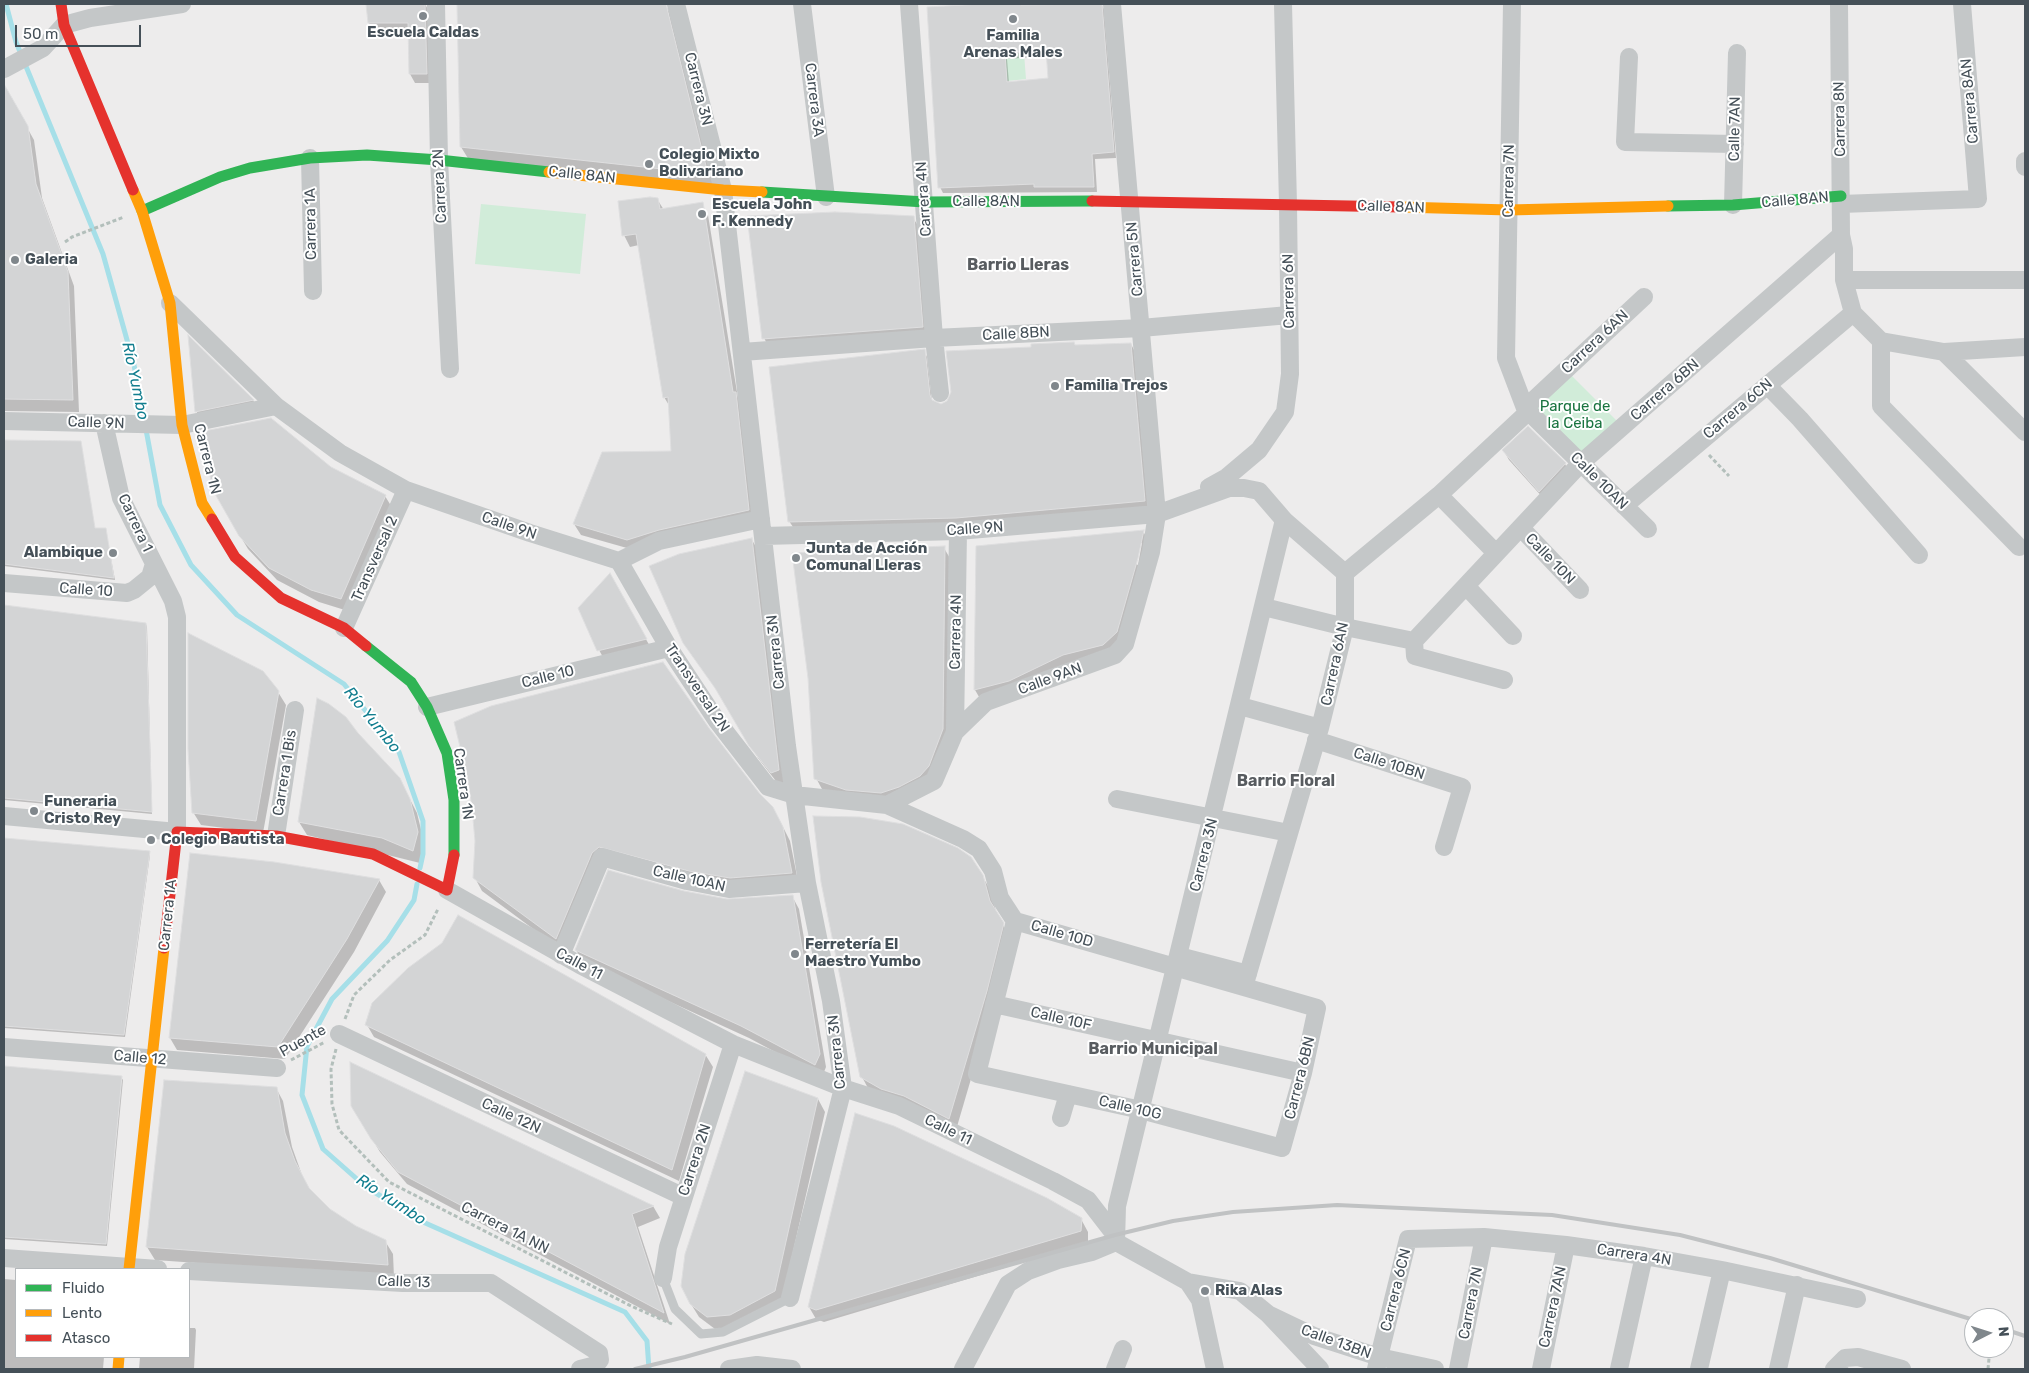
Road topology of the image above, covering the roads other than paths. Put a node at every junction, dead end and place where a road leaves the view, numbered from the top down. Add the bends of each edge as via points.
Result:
1 (61, 4) edge
2 (182, 4) edge
3 (436, 4) edge
4 (676, 4) edge
5 (802, 4) edge
6 (909, 4) edge
7 (1112, 4) edge
8 (1283, 4) edge
9 (1512, 4) edge
10 (1838, 4) edge
11 (1962, 4) edge
12 (64, 25) junction
13 (1737, 53) dead end
14 (1629, 57) dead end
15 (4, 69) edge
16 (1735, 144) junction
17 (310, 158) junction
18 (439, 160) junction
19 (2025, 161) edge
20 (2025, 167) edge
21 (723, 190) junction
22 (826, 197) junction
23 (1978, 199) joint
24 (1841, 200) junction
25 (1130, 201) junction
26 (924, 202) junction
27 (1288, 204) junction
28 (1733, 205) junction
29 (1509, 210) junction
30 (142, 211) junction
31 (1841, 235) junction
32 (1844, 280) junction
33 (2025, 280) edge
34 (313, 291) dead end
35 (1644, 297) dead end
36 (170, 303) junction
37 (1853, 313) junction
38 (1290, 315) junction
39 (1141, 328) junction
40 (934, 338) junction
41 (1881, 340) junction
42 (2025, 346) edge
43 (742, 352) junction
44 (1944, 352) junction
45 (1506, 358) joint
46 (450, 369) dead end
47 (1767, 385) junction
48 (940, 393) dead end
49 (276, 406) junction
50 (1526, 410) junction
51 (4, 421) edge
52 (112, 423) junction
53 (175, 425) junction
54 (2025, 432) edge
55 (1581, 463) junction
56 (406, 490) junction
57 (1439, 495) junction
58 (1624, 506) junction
59 (1157, 514) junction
60 (1284, 520) junction
61 (762, 527) junction
62 (1521, 528) junction
63 (1648, 529) dead end
64 (958, 531) junction
65 (2019, 547) dead end
66 (1496, 553) junction
67 (1919, 555) dead end
68 (619, 560) junction
69 (154, 564) junction
70 (1345, 573) junction
71 (4, 583) edge
72 (1466, 586) junction
73 (1580, 590) dead end
74 (1264, 607) junction
75 (1346, 627) junction
76 (344, 628) junction
77 (1513, 636) dead end
78 (1414, 641) junction
79 (669, 648) junction
80 (1504, 680) dead end
81 (1240, 706) junction
82 (426, 707) junction
83 (295, 710) dead end
84 (955, 732) junction
85 (1318, 734) junction
86 (794, 795) junction
87 (1117, 799) dead end
88 (887, 805) junction
89 (4, 816) edge
90 (1212, 818) junction
91 (177, 832) junction
92 (1289, 833) junction
93 (276, 836) junction
94 (1444, 847) dead end
95 (807, 883) junction
96 (445, 889) junction
97 (1015, 921) junction
98 (561, 955) junction
99 (1177, 962) junction
100 (1246, 980) junction
101 (994, 1004) junction
102 (1317, 1008) joint
103 (339, 1034) road end
104 (1158, 1041) junction
105 (733, 1044) junction
106 (4, 1046) edge
107 (151, 1059) junction
108 (277, 1068) road end
109 (1303, 1072) junction
110 (843, 1088) junction
111 (1068, 1094) junction
112 (1141, 1110) junction
113 (1061, 1118) dead end
114 (1282, 1148) joint
115 (684, 1197) junction
116 (1484, 1237) junction
117 (1116, 1238) junction
118 (1408, 1239) joint
119 (1566, 1245) junction
120 (1644, 1256) junction
121 (4, 1258) edge
122 (129, 1268) edge
123 (1722, 1270) junction
124 (190, 1271) edge
125 (663, 1278) joint
126 (1188, 1282) junction
127 (1797, 1285) junction
128 (790, 1298) joint
129 (1857, 1299) dead end
130 (1268, 1314) junction
131 (1123, 1349) dead end
132 (1378, 1363) edge
133 (1840, 1364) edge
134 (580, 1369) edge
135 (729, 1369) edge
136 (792, 1369) edge
137 (963, 1369) edge
138 (1115, 1369) edge
139 (1216, 1369) edge
140 (1320, 1369) edge
141 (1435, 1369) edge
142 (1458, 1369) edge
143 (1541, 1369) edge
144 (1619, 1369) edge
145 (1698, 1369) edge
146 (1778, 1369) edge
147 (1902, 1369) edge

1 - 12 street, Carrera 1N
2 - 12 street
3 - 18 street, Carrera 2N
4 - 21 street, Carrera 3N
5 - 22 street, Carrera 3A
6 - 26 street, Carrera 4N
7 - 25 street, Carrera 5N
8 - 27 street, Carrera 6N
9 - 29 street, Carrera 7N
10 - 24 street, Carrera 8N
11 - 23 street, Carrera 8AN
12 - 15 street via 42,48
12 - 30 street, Carrera 1N
13 - 16 street, Calle 7AN
14 - 16 street via 1625,142
16 - 28 street, Calle 7AN
17 - 18 street, Calle 8AN via 367,155
17 - 30 street, Calle 8AN via 242,170
17 - 34 street, Carrera 1A
18 - 21 street, Calle 8AN
18 - 46 street, Carrera 2N
19 - 20 street
21 - 22 street, Calle 8AN
21 - 43 street, Carrera 3N
22 - 26 street, Calle 8AN
23 - 24 street, Calle 8AN
24 - 28 street, Calle 8AN
24 - 31 street, Carrera 8N
25 - 26 street, Calle 8AN
25 - 27 street, Calle 8AN
25 - 39 street, Carrera 5N
26 - 40 street, Carrera 4N
27 - 29 street, Calle 8AN
27 - 38 street, Carrera 6N
28 - 29 street, Calle 8AN
29 - 45 street, Carrera 7N
30 - 36 street, Carrera 1N
31 - 32 street, Carrera 8N
31 - 55 street, Carrera 6BN
32 - 33 street
32 - 37 street, Carrera 8N
35 - 50 street, Carrera 6AN
36 - 49 street, Calle 9N
36 - 53 street, Carrera 1N
37 - 41 street
37 - 47 street, Carrera 6CN
38 - 39 street, Calle 8BN
38 - 59 street, Carrera 6N via 1290,374 1285,412 1259,450 1226,478
39 - 40 street, Calle 8BN
39 - 59 street, Carrera 5N
40 - 43 street, Calle 8BN
40 - 48 street, Carrera 4N
41 - 44 street
41 - 65 street via 1880,406
42 - 44 street
43 - 61 street, Carrera 3N
44 - 54 street
45 - 50 street, Calle 10AN
47 - 58 street, Carrera 6CN
47 - 67 street
49 - 53 street, Calle 9N
49 - 56 street, Calle 9N via 340,453
50 - 55 street, Calle 10AN
50 - 57 street, Carrera 6AN
51 - 52 street, Calle 9N
52 - 53 street, Calle 9N
52 - 69 street, Carrera 1 via 120,498
53 - 76 street, Carrera 1N via 202,503 235,556 281,598
55 - 58 street, Calle 10AN
55 - 62 street, Carrera 6BN
56 - 68 street, Calle 9N
56 - 76 street, Transversal 2
57 - 66 street
57 - 70 street, Carrera 6AN
58 - 63 street, Calle 10AN
59 - 60 street via 1229,488 1244,488 1259,491
59 - 64 street, Calle 9N
59 - 84 street, Calle 9AN via 1151,552 1125,644 1115,655 986,702
60 - 70 street
60 - 74 street, Carrera 3N
61 - 64 street, Calle 9N
61 - 68 street, Calle 9N via 659,541
61 - 86 street, Carrera 3N
62 - 66 street, Carrera 6BN
62 - 73 street, Calle 10N
64 - 84 street, Carrera 4N
66 - 72 street, Carrera 6BN
68 - 79 street, Transversal 2N
69 - 71 street, Calle 10 via 150,577 126,593
69 - 91 street, Carrera 1A via 173,601 177,617
70 - 75 street, Carrera 6AN
72 - 77 street
72 - 78 street, Carrera 6BN
74 - 75 street
74 - 81 street, Carrera 3N
75 - 78 street
75 - 85 street, Carrera 6AN
76 - 82 street, Carrera 1N via 411,682
78 - 80 street via 1415,656
79 - 82 street, Calle 10
79 - 86 street, Transversal 2N via 717,721 768,788
81 - 85 street, Calle 10BN
81 - 90 street, Carrera 3N
82 - 96 street, Carrera 1N via 447,753 454,800 455,852
83 - 93 street, Carrera 1 Bis
84 - 88 street, Calle 9AN via 934,782
85 - 92 street, Carrera 6AN
85 - 94 street, Calle 10BN via 1462,787
86 - 88 street, Calle 10D
86 - 95 street, Carrera 3N
87 - 90 street
88 - 97 street, Calle 10D via 963,838 979,849 993,871 1000,898
89 - 91 street, Calle 11
90 - 92 street
90 - 99 street, Carrera 3N
91 - 93 street, Calle 11
91 - 107 street, Carrera 1A
92 - 100 street, Carrera 6AN
93 - 96 street, Calle 11 via 373,854
95 - 98 street, Calle 10AN via 730,889 686,881 602,857
95 - 110 street, Carrera 3N via 831,1001
96 - 98 street, Calle 11
97 - 99 street, Calle 10D
97 - 101 street
98 - 105 street, Calle 11
99 - 100 street, Calle 10D
99 - 104 street, Carrera 3N
100 - 102 street, Calle 10D
101 - 104 street, Calle 10F
101 - 111 street, Calle 10G via 977,1074
102 - 109 street, Carrera 6BN
103 - 115 street, Calle 12N
104 - 109 street, Calle 10F
104 - 112 street, Carrera 3N
105 - 110 street, Calle 11
105 - 115 street, Carrera 2N
106 - 107 street, Calle 12
107 - 108 street, Calle 12
107 - 122 street, Carrera 1A
109 - 114 street, Carrera 6BN
110 - 117 street, Calle 11 via 900,1106 1088,1200
110 - 128 street, Carrera 3N
111 - 112 street, Calle 10G
111 - 113 street
112 - 114 street, Calle 10G
112 - 117 street, Carrera 3N via 1117,1206
115 - 125 street, Carrera 2N via 668,1246
116 - 118 street, Carrera 4N
116 - 119 street, Carrera 4N
116 - 142 street, Carrera 7N
117 - 126 street
117 - 137 street via 1092,1252 1028,1271 1008,1284
118 - 132 street, Carrera 6CN
119 - 120 street, Carrera 4N
119 - 143 street, Carrera 7AN
120 - 123 street, Carrera 4N
120 - 144 street
121 - 122 street
123 - 127 street, Carrera 4N
123 - 145 street
124 - 134 street, Calle 13 via 403,1283 491,1283 599,1353 600,1360 596,1365
125 - 128 lane via 675,1309 701,1334 724,1332
126 - 130 street via 1240,1292
126 - 139 street via 1200,1300
127 - 129 street, Carrera 4N
127 - 146 street
130 - 132 street, Calle 13BN
130 - 140 street
131 - 138 street
132 - 141 street, Calle 13BN
133 - 147 street via 1858,1357
135 - 136 street via 757,1365

